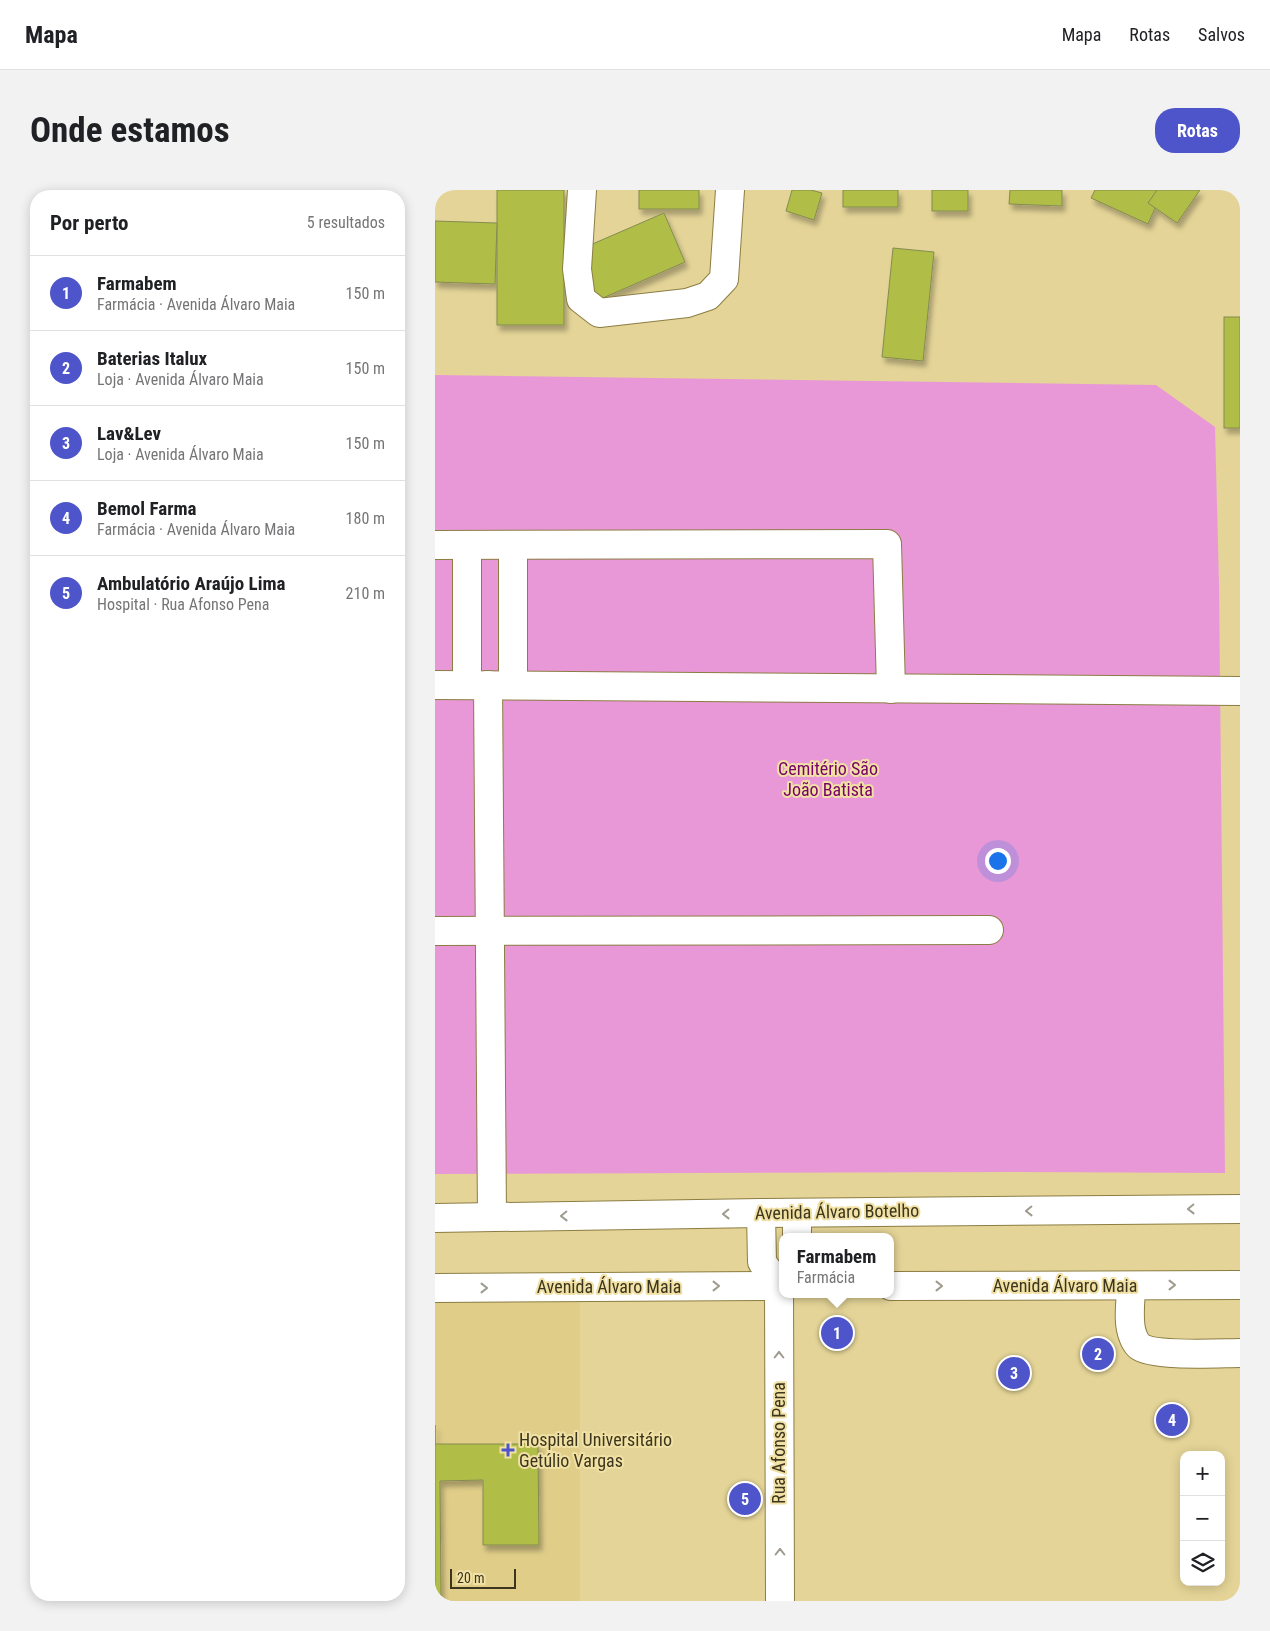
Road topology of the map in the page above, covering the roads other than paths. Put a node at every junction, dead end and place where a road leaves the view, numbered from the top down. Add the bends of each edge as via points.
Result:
1 (582, 190) edge
2 (730, 190) edge
3 (467, 545) junction
4 (513, 545) junction
5 (435, 546) edge
6 (435, 685) edge
7 (489, 685) junction
8 (891, 689) junction
9 (1240, 691) edge
10 (435, 930) edge
11 (490, 930) junction
12 (989, 930) dead end
13 (1240, 1209) edge
14 (761, 1213) junction
15 (492, 1217) junction
16 (435, 1218) edge
17 (797, 1225) edge
18 (779, 1281) edge
19 (779, 1284) edge
20 (1240, 1285) edge
21 (894, 1286) edge
22 (1131, 1286) junction
23 (435, 1288) edge
24 (782, 1298) edge
25 (1240, 1353) edge
26 (780, 1601) edge

1 - 2 main road via 577,269 581,299 599,313 687,303 707,296 724,279
3 - 4 main road
3 - 5 main road
3 - 7 main road
4 - 7 main road
4 - 8 main road via 887,544
6 - 7 main road
7 - 8 main road
7 - 11 main road
8 - 9 main road
10 - 11 main road
11 - 12 main road
11 - 15 main road
13 -> 17 main road, Avenida Álvaro Botelho
14 -> 15 main road, Avenida Álvaro Botelho
14 - 17 main road, Avenida Álvaro Botelho
14 - 18 main road via 762,1262
15 - 16 main road, Avenida Álvaro Botelho
23 -> 19 main road, Avenida Álvaro Maia
22 -> 20 main road, Avenida Álvaro Maia
21 -> 22 main road, Avenida Álvaro Maia
22 - 25 main road via 1131,1327 1139,1346 1165,1352
26 -> 24 main road, Rua Afonso Pena

